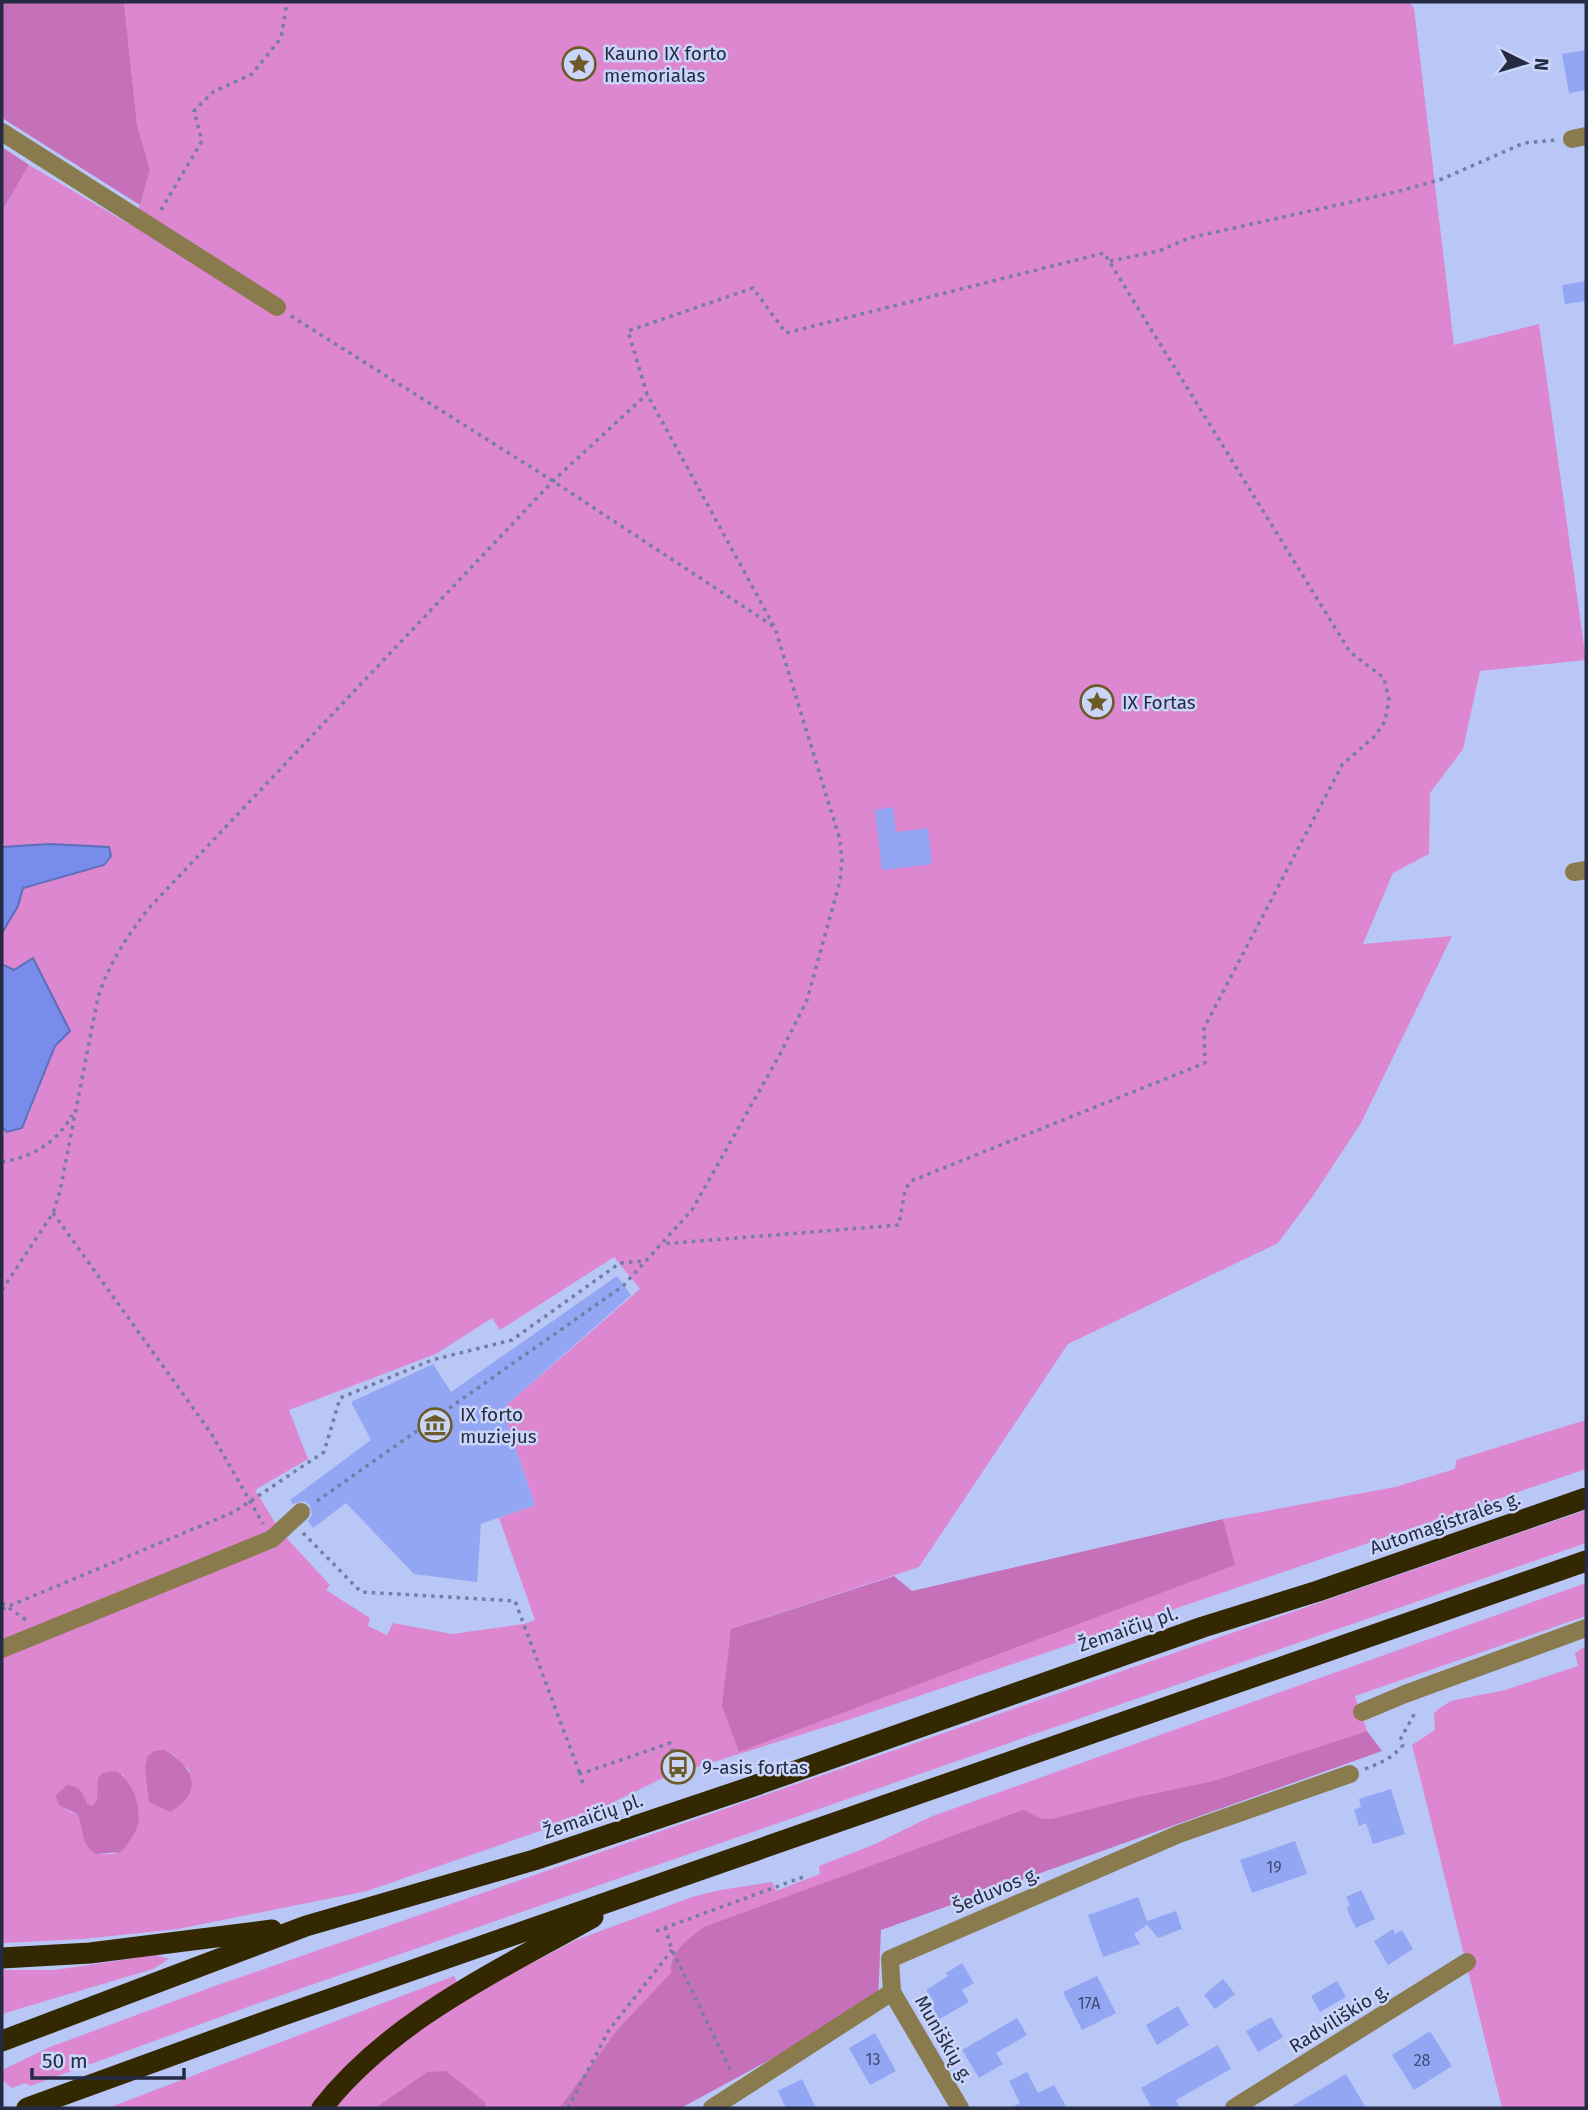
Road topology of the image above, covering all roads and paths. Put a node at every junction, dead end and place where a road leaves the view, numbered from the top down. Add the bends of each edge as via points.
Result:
1 (287, 2) edge
2 (2, 132) edge
3 (1579, 138) edge
4 (150, 228) junction
5 (1109, 261) junction
6 (277, 307) joint
7 (646, 394) junction
8 (553, 481) junction
9 (775, 628) junction
10 (75, 1111) junction
11 (2, 1161) edge
12 (53, 1213) junction
13 (661, 1244) junction
14 (646, 1260) junction
15 (2, 1290) edge
16 (1586, 1498) edge
17 (250, 1503) junction
18 (296, 1517) junction
19 (1586, 1561) edge
20 (1318, 1591) joint
21 (2, 1603) edge
22 (8, 1607) junction
23 (2, 1609) edge
24 (1586, 1628) edge
25 (43, 1632) junction
26 (2, 1649) edge
27 (1362, 1712) dead end
28 (1401, 1738) dead end
29 (678, 1768) dead end
30 (580, 1774) junction
31 (1350, 1774) joint
32 (583, 1783) dead end
33 (803, 1877) dead end
34 (640, 1890) junction
35 (306, 1926) junction
36 (665, 1927) junction
37 (656, 1931) dead end
38 (672, 1950) junction
39 (2, 1958) edge
40 (1466, 1962) dead end
41 (892, 1992) junction
42 (2, 2041) edge
43 (741, 2090) junction
44 (36, 2104) edge
45 (322, 2108) edge
46 (568, 2108) edge
47 (712, 2108) edge
48 (960, 2108) edge
49 (1234, 2108) edge

1 - 4 path via 281,38 252,74 213,92 194,111 202,141
2 - 4 street
3 - 5 path via 1524,143 1421,186 1189,238 1159,251
4 - 6 street
5 - 7 path via 1104,253 786,333 754,288 628,331
5 - 13 path via 1350,652 1384,678 1389,699 1384,721 1375,736 1342,765 1204,1028 1205,1063 911,1181 899,1225
6 - 8 path
7 - 8 path
7 - 9 path
8 - 9 path
8 - 10 path via 149,908 107,970
9 - 13 path via 836,820 840,881 807,1000 692,1210
10 - 11 path via 51,1142 25,1156
10 - 12 path
12 - 15 path
12 - 17 path via 211,1433
13 - 14 path
14 - 17 path via 620,1264 512,1340 432,1360 340,1398 324,1452
14 - 18 path via 623,1286
16 - 20 highway, Automagistralės g.
17 - 22 path
18 - 25 street via 272,1539
18 - 30 path via 362,1592 515,1601
19 - 34 highway
20 - 35 highway, Žemaičių pl. via 547,1856
21 - 22 path
22 - 23 path
22 - 25 path
24 - 27 street
25 - 26 street
28 - 31 path via 1403,1745 1392,1756
29 - 30 path via 670,1743
30 - 32 path
31 - 41 street, Šeduvos g. via 1179,1834 890,1959
33 - 36 path
34 - 44 highway
34 - 45 highway via 445,2001 368,2060
35 - 39 highway via 90,1953
35 - 42 highway, Žemaičių pl.
36 - 37 path
36 - 38 path
38 - 43 path
38 - 46 path via 609,2030
40 - 49 street, Radviliškio g.
41 - 43 street
41 - 48 street, Muniškių g.
43 - 47 street

